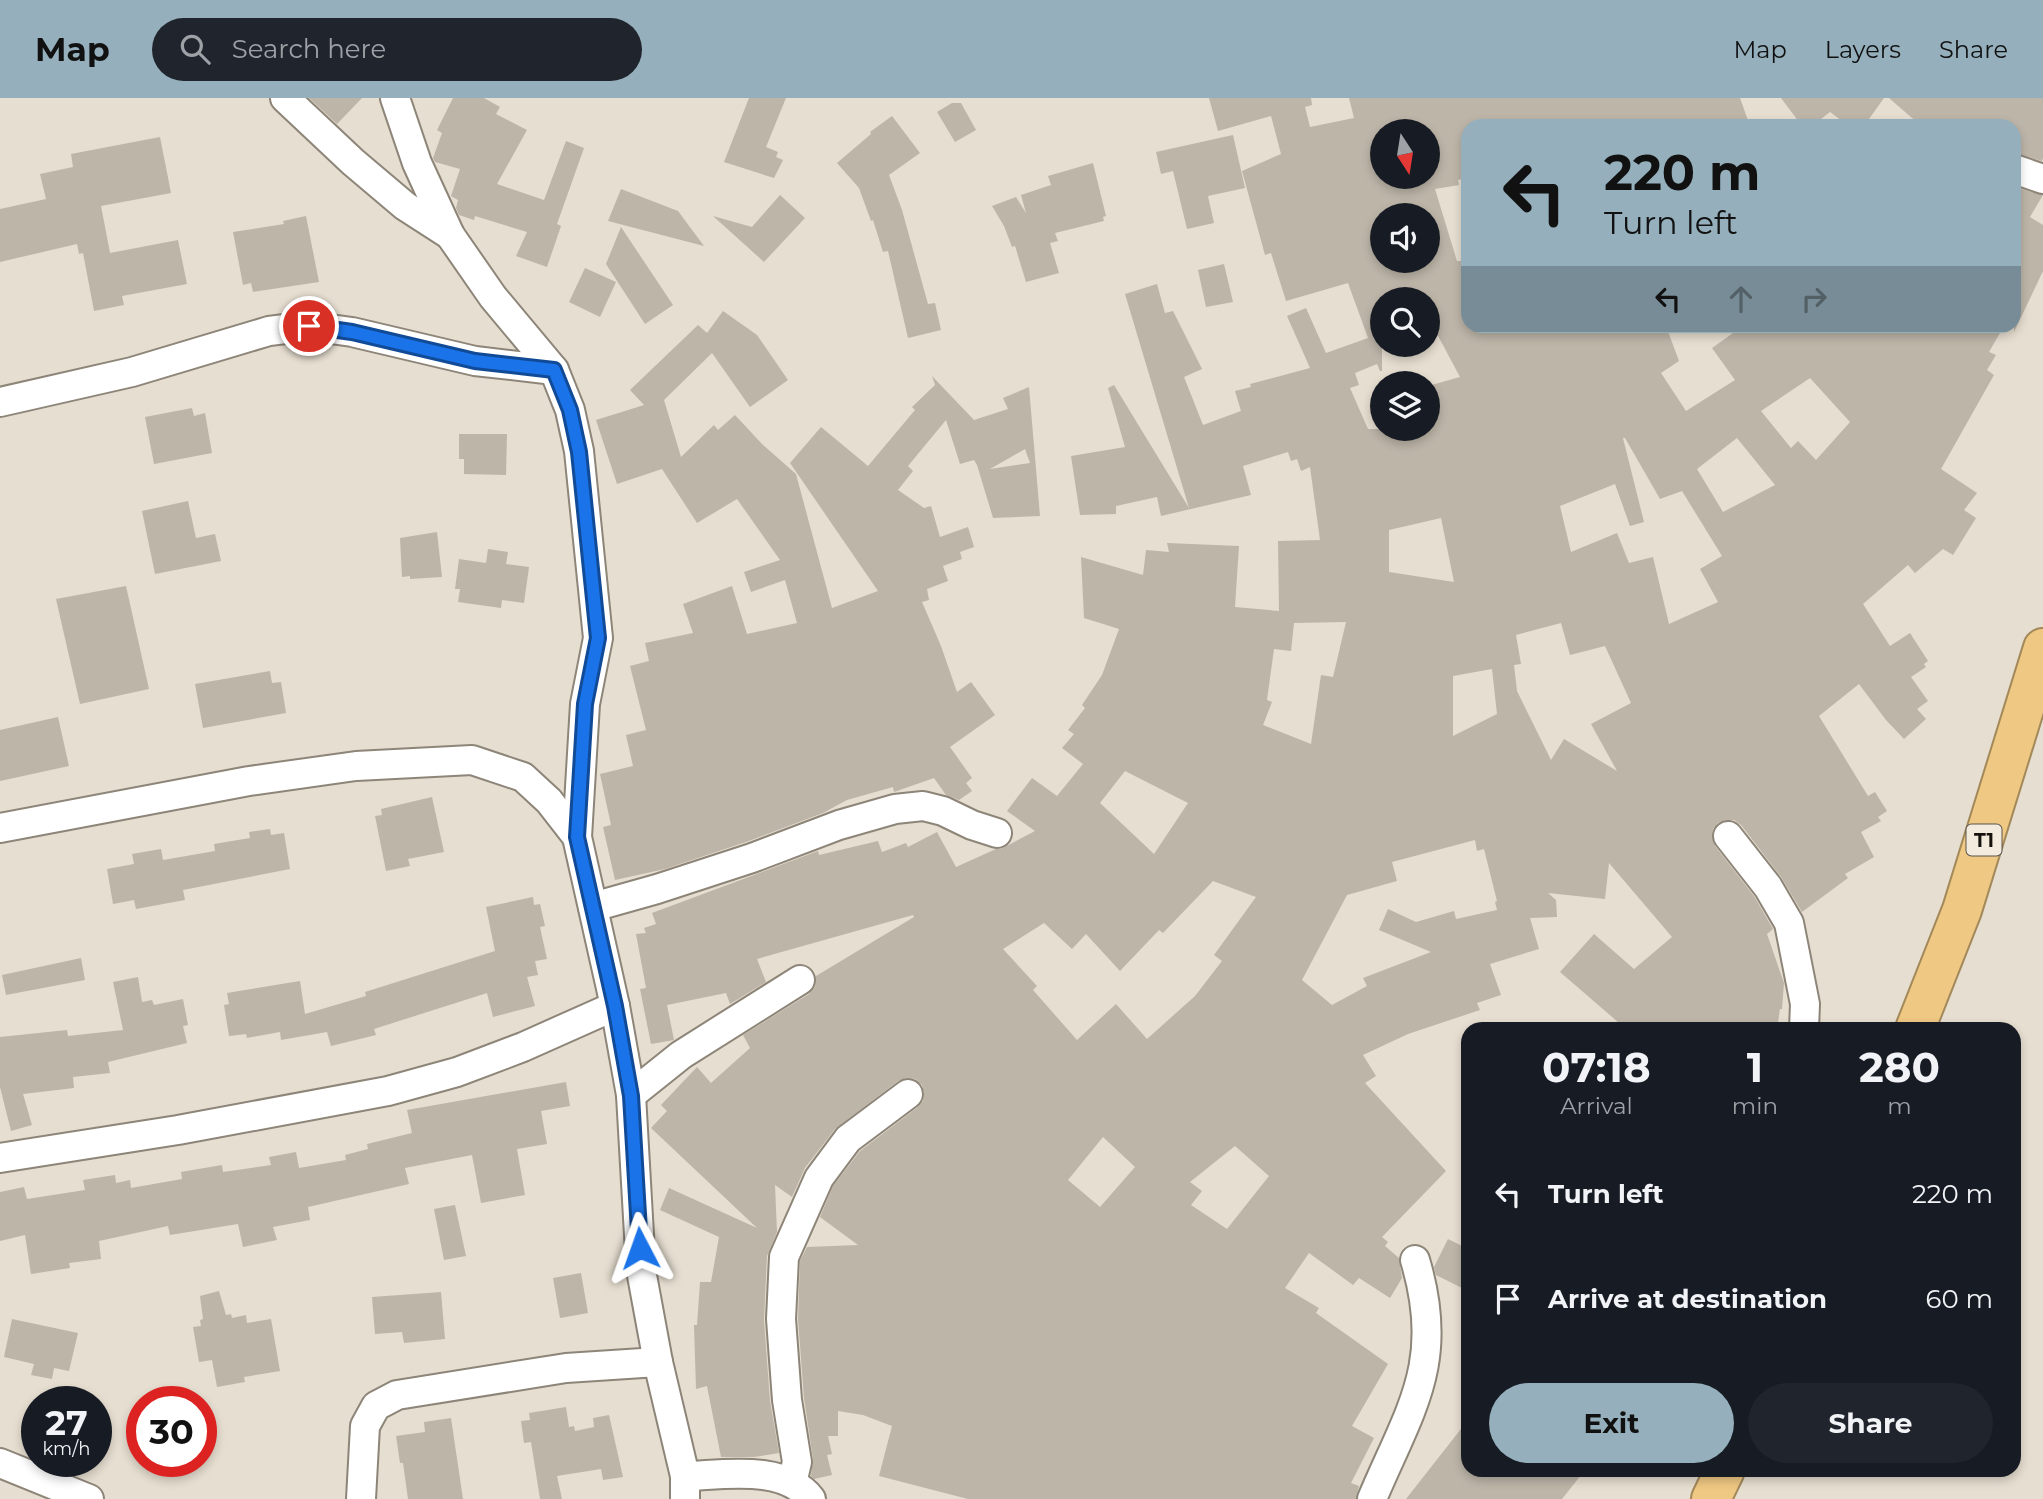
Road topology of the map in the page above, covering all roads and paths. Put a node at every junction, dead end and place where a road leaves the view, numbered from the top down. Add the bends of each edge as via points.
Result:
1 (285, 98) edge
2 (395, 98) edge
3 (2021, 171) edge
4 (2043, 179) edge
5 (450, 235) junction
6 (554, 370) junction
7 (0, 402) edge
8 (2043, 648) edge
9 (0, 828) edge
10 (997, 834) dead end
11 (1728, 836) dead end
12 (577, 837) junction
13 (593, 907) junction
14 (800, 980) dead end
15 (615, 1006) junction
16 (1804, 1022) edge
17 (1918, 1022) edge
18 (908, 1094) dead end
19 (631, 1096) junction
20 (0, 1158) edge
21 (1415, 1260) dead end
22 (658, 1362) junction
23 (0, 1463) edge
24 (685, 1488) edge
25 (801, 1491) edge
26 (89, 1499) edge
27 (361, 1499) edge
28 (1372, 1499) edge

1 - 5 street via 405,206
2 - 5 street via 417,163
3 - 4 street
5 - 6 street via 493,297
6 - 7 street via 475,361 309,326 269,331 132,372
6 - 12 street via 570,410 579,452 598,638 585,704
8 - 17 highway, T1 via 1962,910
9 - 12 street via 249,780 356,766 472,760 523,777
10 - 13 street via 943,811 922,806 895,809
11 - 16 street via 1789,923 1805,1003
12 - 13 street
13 - 15 street
14 - 19 street via 681,1055
15 - 19 street
15 - 20 street via 457,1072 388,1091
18 - 25 street via 848,1139 819,1178 784,1257 781,1319
19 - 22 street via 641,1269
21 - 28 street via 1423,1285 1426,1363 1417,1397
22 - 24 street
22 - 27 street via 566,1368 397,1395 376,1406 365,1426
23 - 26 street
24 - 25 street via 741,1474 766,1476

